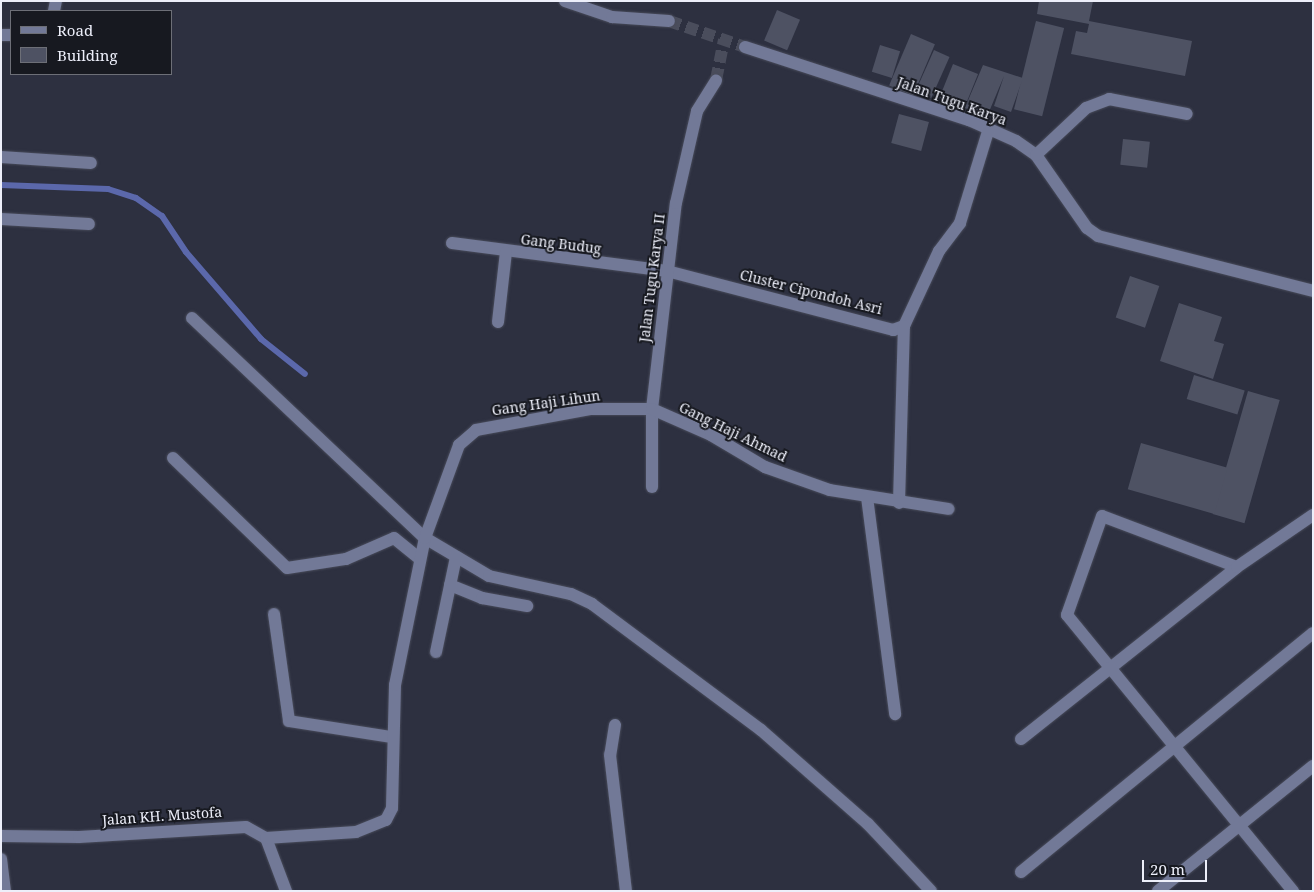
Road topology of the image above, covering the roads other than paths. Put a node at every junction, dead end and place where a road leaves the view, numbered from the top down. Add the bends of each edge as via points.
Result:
1 (564, 1) edge
2 (669, 21) tunnel mouth
3 (745, 46) tunnel mouth
4 (716, 80) tunnel mouth
5 (1187, 114) dead end
6 (989, 128) junction
7 (1036, 155) junction
8 (1, 157) edge
9 (91, 162) dead end
10 (1, 219) edge
11 (89, 224) dead end
12 (452, 243) dead end
13 (506, 252) junction
14 (667, 271) junction
15 (1313, 291) edge
16 (192, 318) dead end
17 (498, 322) dead end
18 (904, 326) junction
19 (652, 409) junction
20 (173, 458) dead end
21 (652, 486) dead end
22 (867, 497) junction
23 (899, 503) junction
24 (948, 509) dead end
25 (1313, 515) edge
26 (425, 538) junction
27 (456, 557) junction
28 (420, 559) junction
29 (1237, 568) junction
30 (450, 586) junction
31 (527, 606) dead end
32 (274, 614) dead end
33 (1313, 634) edge
34 (436, 652) dead end
35 (1110, 667) junction
36 (895, 714) dead end
37 (615, 725) dead end
38 (391, 737) junction
39 (1021, 739) dead end
40 (1175, 746) junction
41 (1313, 766) edge
42 (1240, 826) junction
43 (1, 836) edge
44 (266, 838) junction
45 (1, 859) edge
46 (1021, 872) dead end
47 (5, 891) edge
48 (286, 891) edge
49 (626, 891) edge
50 (931, 891) edge
51 (1158, 891) edge
52 (1293, 891) edge

1 - 2 street via 612,17
3 - 6 street, Jalan Tugu Karya
4 - 14 street, Jalan Tugu Karya II via 697,111 676,203
5 - 7 street via 1109,100 1086,108
6 - 7 street, Jalan Tugu Karya
6 - 18 street via 953,235 939,251
7 - 15 street, Jalan Tugu Karya via 1098,236
8 - 9 street
10 - 11 street
12 - 13 street, Gang Budug
13 - 14 street, Gang Budug
13 - 17 street
14 - 18 street, Cluster Cipondoh Asri via 893,330
14 - 19 street, Jalan Tugu Karya II
16 - 26 street
18 - 23 street
19 - 21 street, Jalan Tugu Karya II
19 - 22 street, Gang Haji Ahmad via 711,435 765,468
19 - 26 street, Gang Haji Lihun via 590,409 476,430 460,445
20 - 28 street via 287,568 346,558 394,538
22 - 23 street, Gang Haji Ahmad
22 - 36 street
23 - 24 street, Gang Haji Ahmad
25 - 29 street
26 - 27 street
26 - 28 street, Gang Haji Lihun
27 - 30 street
27 - 50 street via 510,584 571,594 592,604 761,730 868,824
28 - 38 street, Gang Haji Lihun via 395,685
29 - 35 street
29 - 35 street via 1102,516 1067,615
30 - 31 street via 482,598
30 - 34 street
32 - 38 street via 289,721
33 - 40 street
35 - 39 street
35 - 40 street
37 - 49 street via 610,755
38 - 44 street, Gang Haji Lihun via 392,808 386,820 356,832
40 - 42 street
40 - 46 street
41 - 42 street
42 - 51 street
42 - 52 street
43 - 44 street, Jalan KH. Mustofa via 80,837 226,826 258,830
44 - 48 street
45 - 47 street

